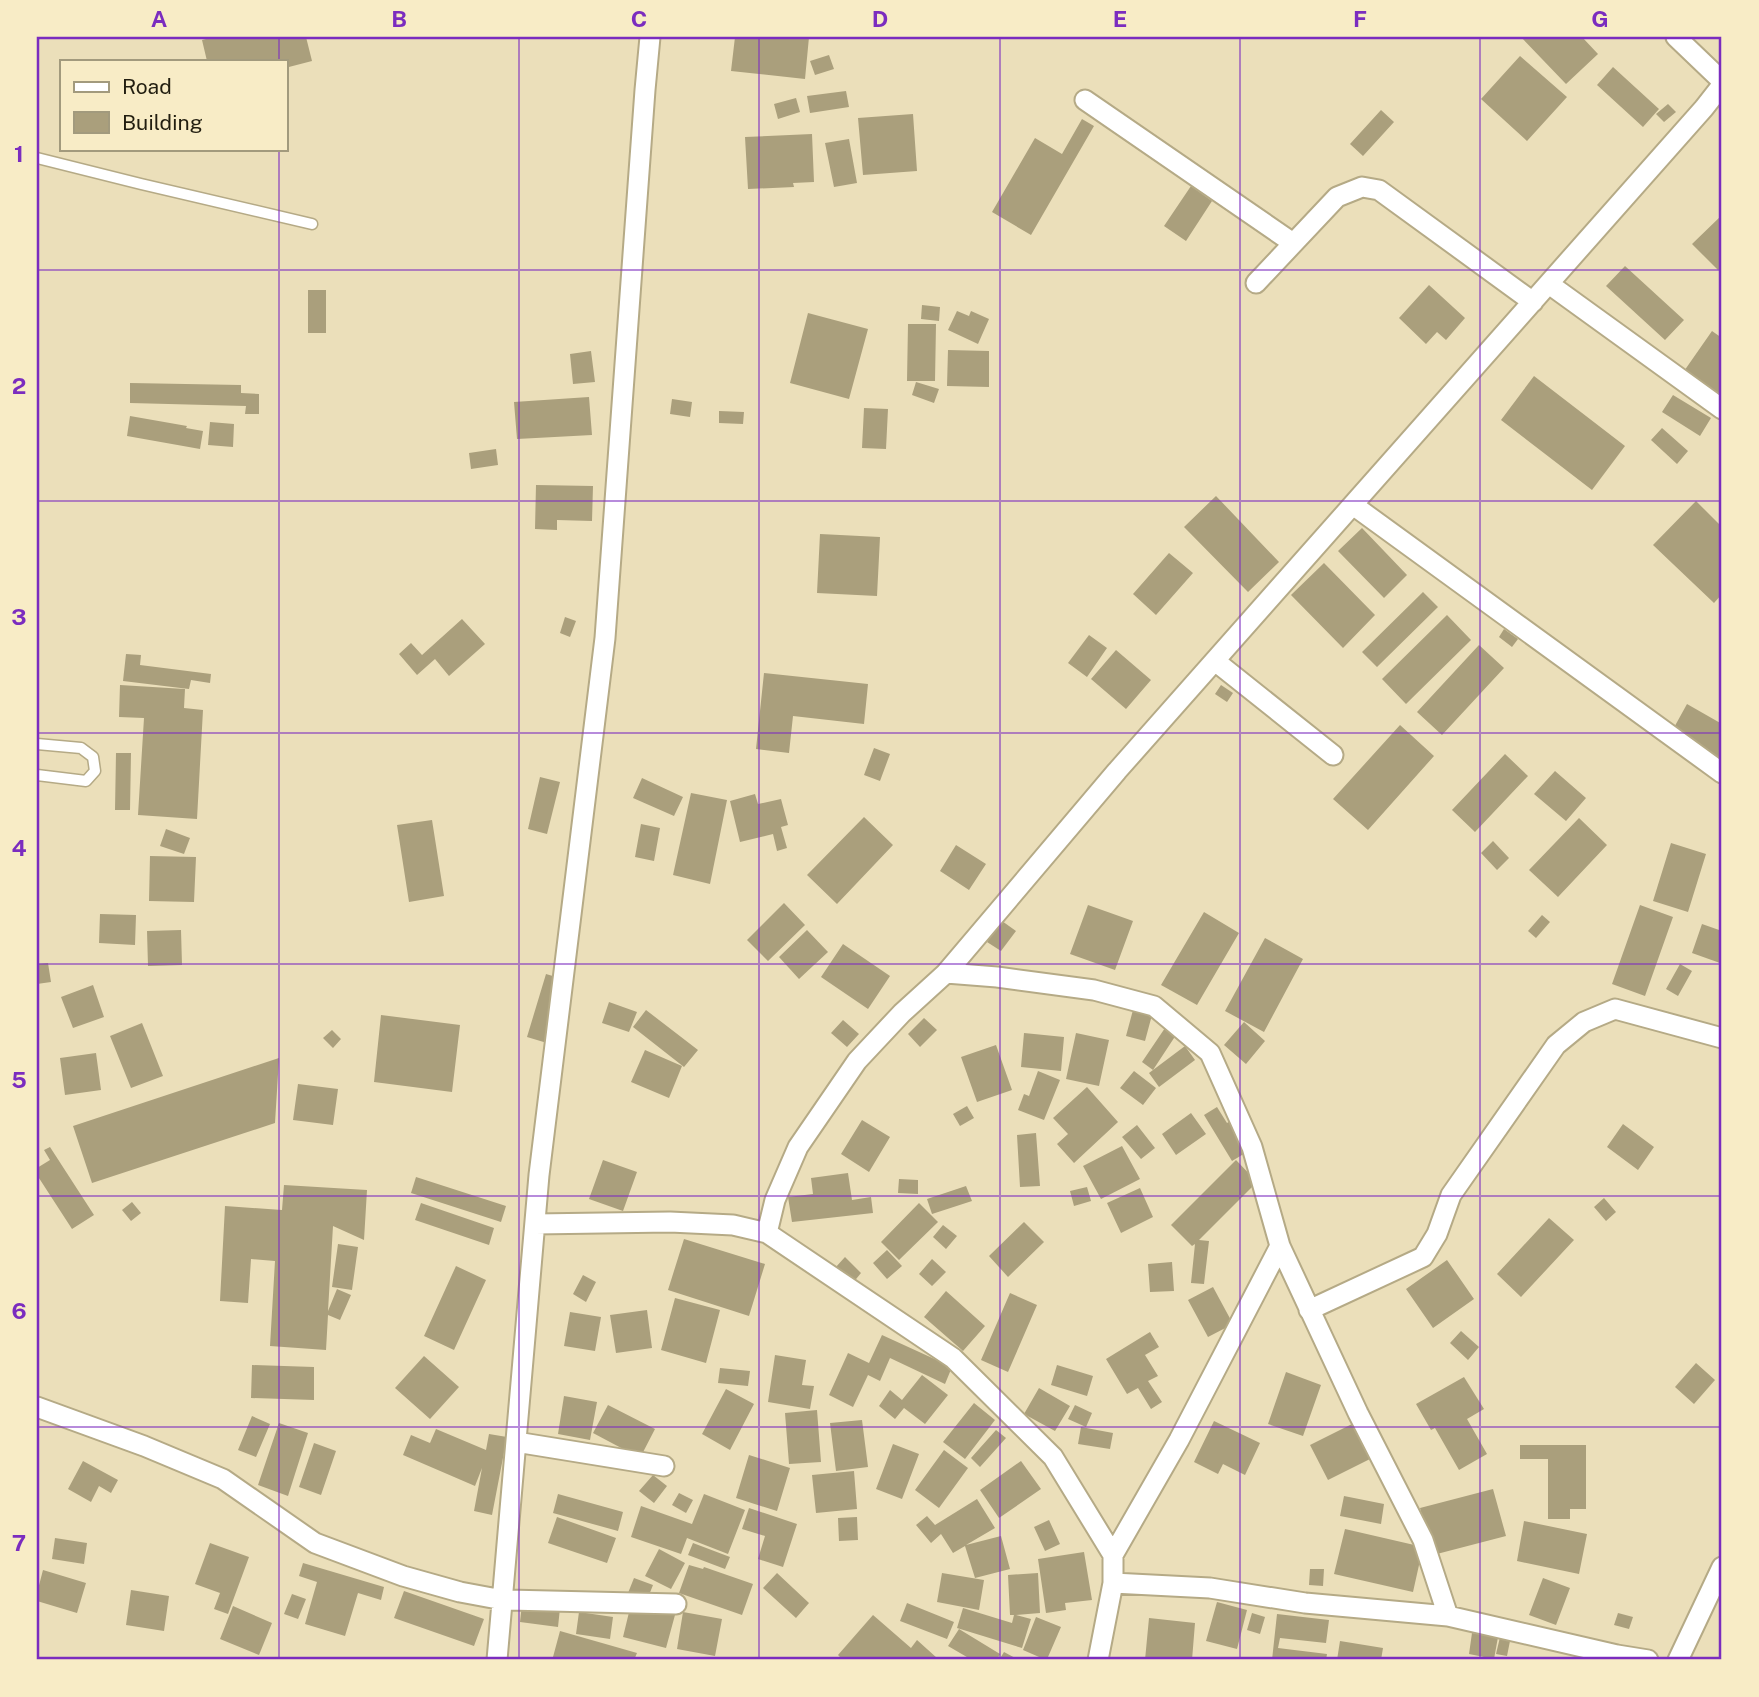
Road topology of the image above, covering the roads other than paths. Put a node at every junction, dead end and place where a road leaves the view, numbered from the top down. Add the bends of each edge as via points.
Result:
1 (650, 37) edge
2 (1676, 37) edge
3 (1722, 83) edge
4 (1085, 100) dead end
5 (37, 158) edge
6 (312, 225) dead end
7 (1293, 243) junction
8 (1256, 283) dead end
9 (1549, 284) junction
10 (1533, 302) junction
11 (1722, 409) edge
12 (1353, 505) junction
13 (1215, 661) junction
14 (37, 744) edge
15 (1333, 755) dead end
16 (1722, 773) edge
17 (37, 775) edge
18 (946, 973) junction
19 (1722, 1038) edge
20 (534, 1224) junction
21 (767, 1233) junction
22 (1280, 1246) junction
23 (1309, 1310) junction
24 (37, 1407) edge
25 (516, 1442) junction
26 (664, 1466) dead end
27 (1113, 1555) junction
28 (1722, 1567) edge
29 (1113, 1583) junction
30 (503, 1600) junction
31 (676, 1604) dead end
32 (1448, 1616) junction
33 (498, 1660) edge
34 (1098, 1660) edge
35 (1648, 1660) edge
36 (1678, 1660) edge

1 - 20 street via 605,638
2 - 3 street
3 - 9 street
4 - 7 street
5 - 6 lane
7 - 8 street
7 - 10 street via 1337,197 1362,187 1379,190
9 - 10 street
9 - 11 street
10 - 12 street
12 - 13 street
12 - 16 street
13 - 15 street
13 - 18 street
14 - 17 lane via 81,748 93,757 95,771 86,781
18 - 21 street via 856,1060 798,1147 775,1200
18 - 22 street via 1094,990 1154,1006 1210,1053 1252,1147
19 - 23 street via 1615,1009 1584,1022 1556,1045 1451,1195 1423,1257
20 - 21 street via 733,1224
20 - 25 street
21 - 27 street via 953,1358 1053,1457
22 - 23 street
22 - 27 street
23 - 32 street via 1423,1540
24 - 30 street via 223,1479 315,1543 403,1576
25 - 26 street
25 - 30 street
27 - 29 street
28 - 36 street
29 - 32 street via 1210,1588 1305,1603
29 - 34 street
30 - 31 street
30 - 33 street
32 - 35 street

